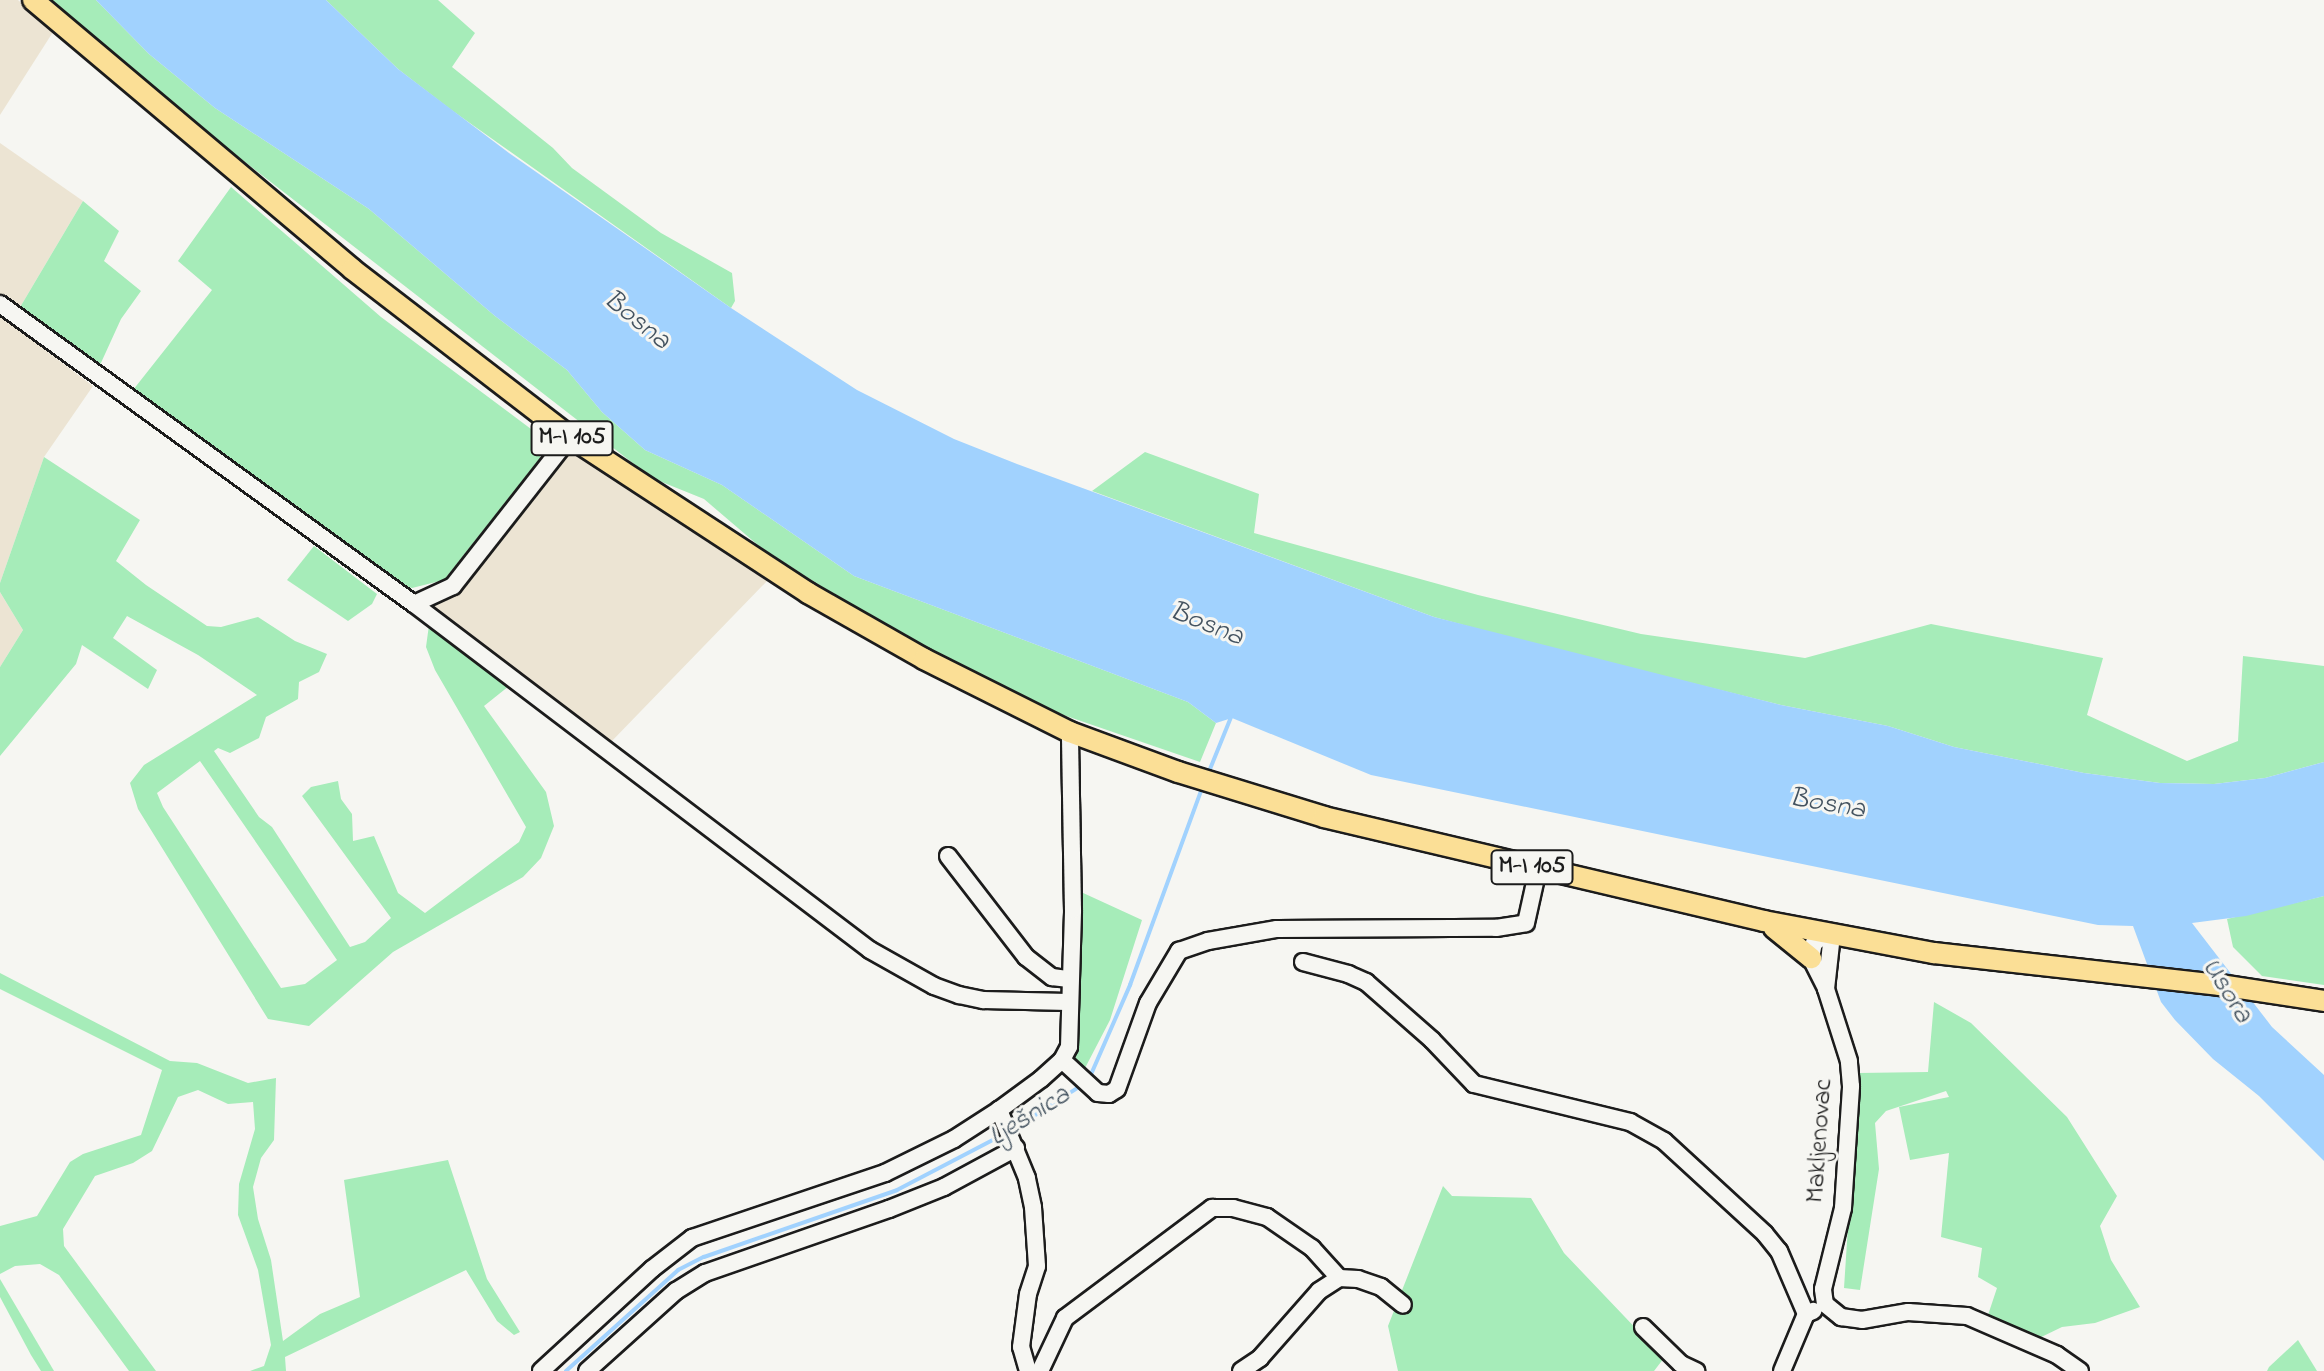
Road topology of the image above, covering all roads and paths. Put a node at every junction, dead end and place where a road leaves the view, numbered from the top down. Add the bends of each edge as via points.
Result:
1 (33, 0) edge
2 (0, 304) edge
3 (570, 437) junction
4 (414, 604) junction
5 (1070, 732) junction
6 (948, 856) dead end
7 (1538, 869) junction
8 (1764, 921) junction
9 (1829, 934) junction
10 (1811, 958) junction
11 (1303, 962) dead end
12 (1069, 979) junction
13 (1826, 989) junction
14 (2324, 1001) edge
15 (1068, 1002) junction
16 (1062, 1060) junction
17 (1001, 1116) junction
18 (1015, 1145) junction
19 (1339, 1278) junction
20 (1825, 1304) junction
21 (1403, 1305) dead end
22 (1806, 1314) junction
23 (1643, 1327) dead end
24 (541, 1371) edge
25 (587, 1371) edge
26 (1028, 1371) edge
27 (1040, 1371) edge
28 (1241, 1371) edge
29 (1696, 1371) edge
30 (1782, 1371) edge
31 (2080, 1371) edge

1 - 3 main road, M-I 105 via 352,269
2 - 4 street
3 - 4 street via 453,586
3 - 5 main road, M-I 105 via 808,593
4 - 15 street via 870,950 959,995
5 - 7 main road, M-I 105 via 1324,817
5 - 12 street
6 - 12 street via 1026,957 1052,977
7 - 8 main road, M-I 105
7 - 16 street via 1526,923 1496,928 1277,929 1179,951 1148,1003 1117,1089 1098,1093
8 - 9 main road, M-I 105
8 - 10 main road
9 - 10 street via 1814,943
9 - 13 street, Makljenovac
9 - 14 main road, M-I 105 via 1934,953
10 - 13 street
11 - 22 street via 1366,982 1474,1084 1630,1122 1664,1141 1779,1251
12 - 15 street
13 - 20 street, Makljenovac via 1849,1061 1851,1086 1843,1208 1823,1289
15 - 16 street via 1069,1047
16 - 17 street
17 - 18 street
17 - 24 street via 885,1173 692,1238
18 - 25 street via 944,1187 705,1273 676,1291
18 - 26 street via 1033,1207 1037,1251 1021,1347
19 - 21 street via 1381,1287
19 - 27 street via 1312,1248 1267,1217 1212,1208 1065,1318
19 - 28 street via 1319,1291 1260,1358
20 - 22 street
20 - 31 street via 1841,1317 1862,1320 1908,1312 1967,1316 2057,1355
22 - 30 street
23 - 29 street via 1681,1364

